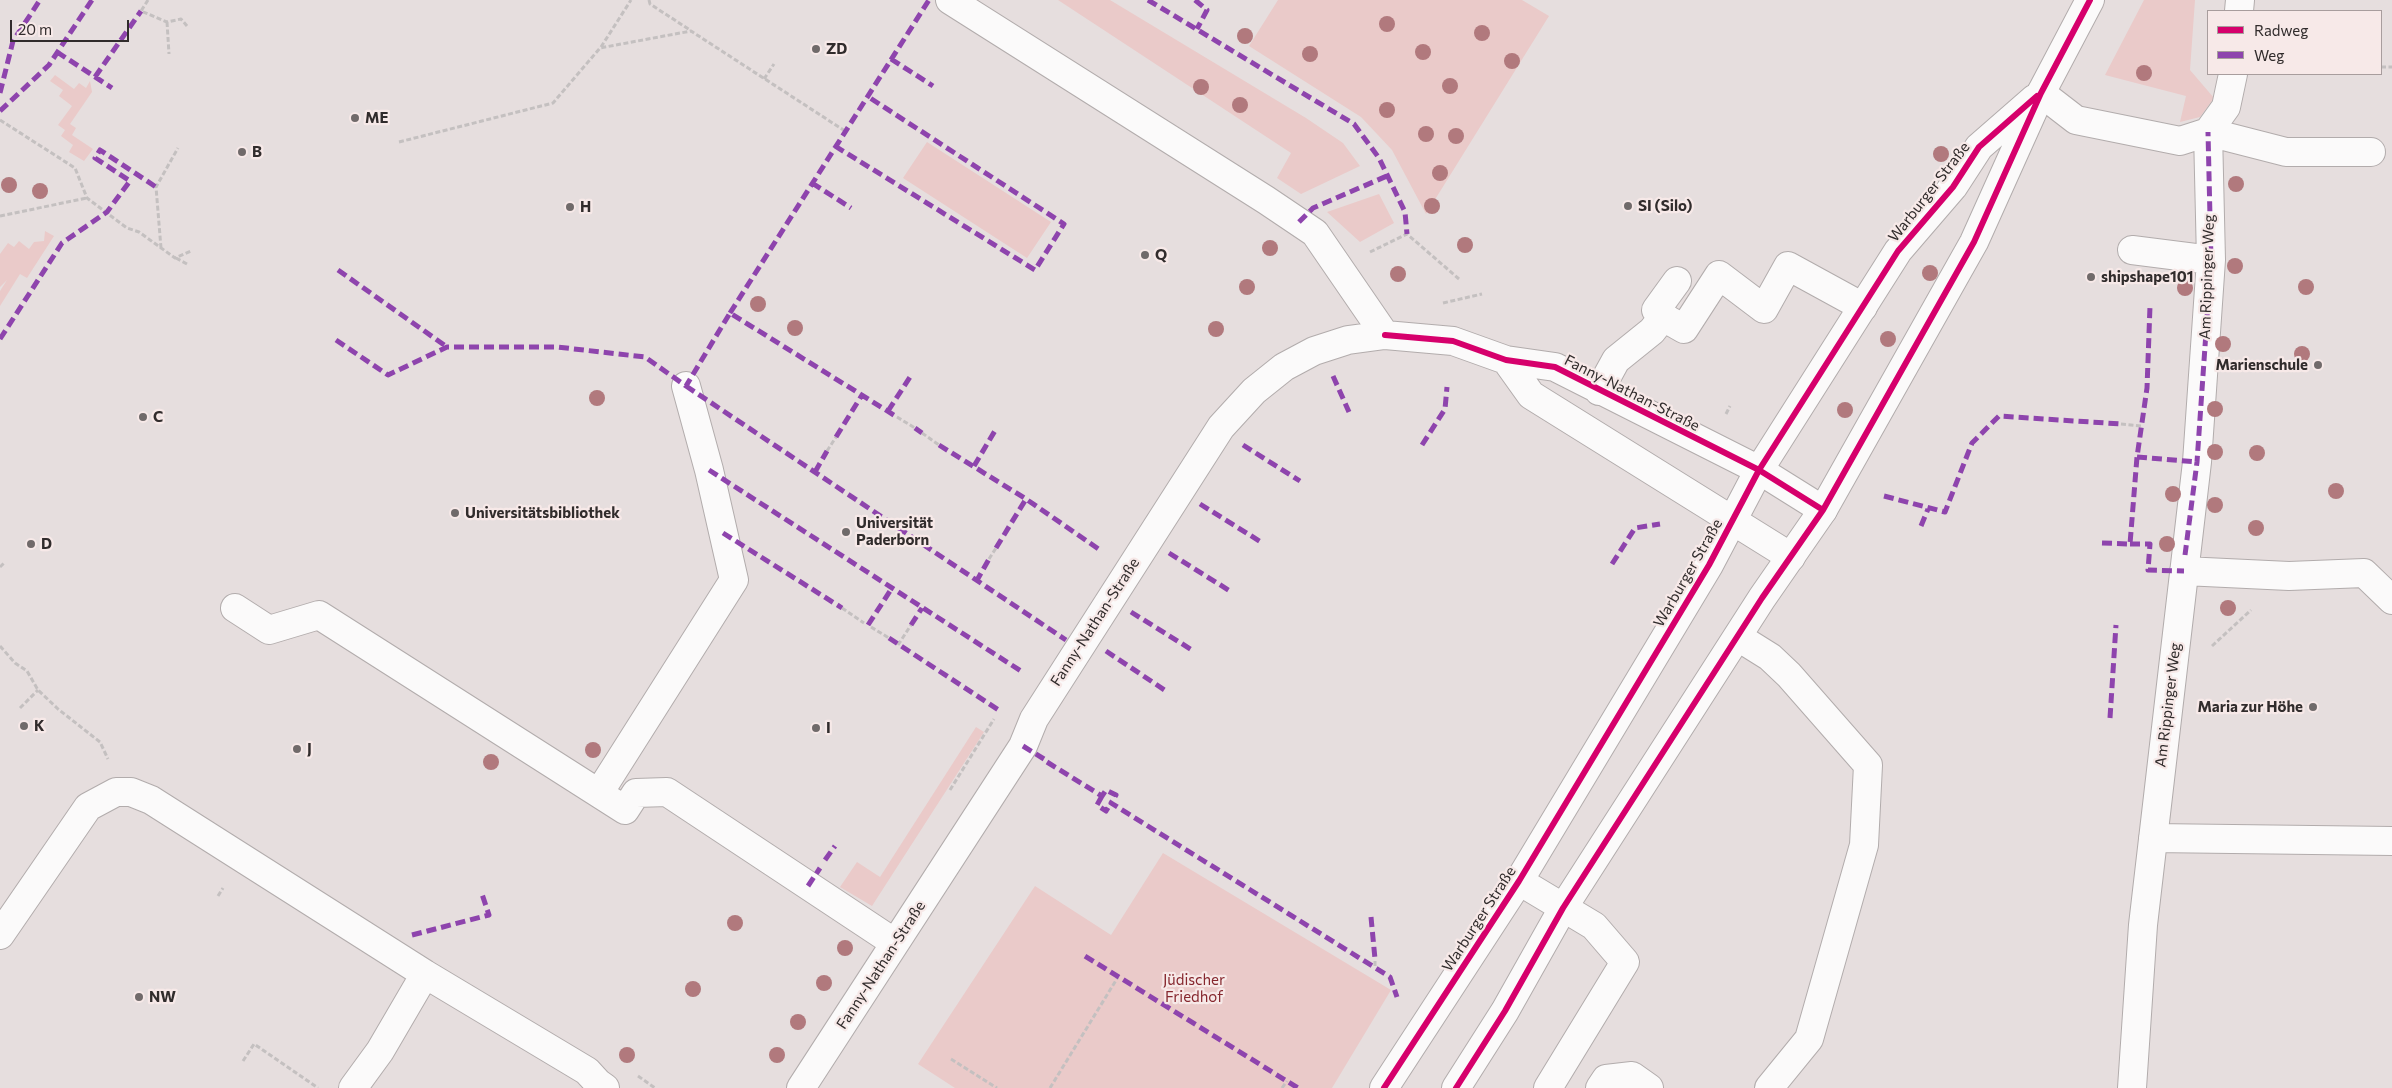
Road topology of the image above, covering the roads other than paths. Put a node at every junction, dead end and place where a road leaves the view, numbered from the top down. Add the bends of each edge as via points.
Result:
1 (950, 0) edge
2 (2090, 0) edge
3 (2233, 75) edge
4 (2041, 93) junction
5 (2208, 132) junction
6 (2371, 152) dead end
7 (2132, 250) dead end
8 (2211, 260) junction
9 (1677, 281) dead end
10 (1864, 307) junction
11 (1663, 317) junction
12 (1385, 335) junction
13 (1506, 360) junction
14 (686, 386) dead end
15 (1599, 391) junction
16 (1760, 470) junction
17 (1823, 510) junction
18 (1732, 522) junction
19 (1791, 557) junction
20 (2184, 571) junction
21 (2392, 600) edge
22 (235, 608) dead end
23 (1738, 637) junction
24 (599, 793) junction
25 (2153, 838) junction
26 (2392, 841) edge
27 (1519, 881) junction
28 (1564, 908) junction
29 (0, 935) edge
30 (895, 943) junction
31 (425, 974) junction
32 (353, 1088) edge
33 (605, 1088) edge
34 (801, 1088) edge
35 (1384, 1088) edge
36 (1456, 1088) edge
37 (1548, 1088) edge
38 (1600, 1088) edge
39 (1649, 1088) edge
40 (1770, 1088) edge
41 (2132, 1088) edge

1 - 12 main road via 1315,233
2 - 4 main road, Warburger Straße
3 - 5 main road via 2226,107
4 - 5 main road via 2076,120 2180,141
4 - 10 main road, Warburger Straße via 1979,147 1952,186 1898,251
4 - 17 main road, Warburger Straße via 1974,242
5 - 6 main road via 2286,152
5 - 8 main road, Am Rippinger Weg
7 - 8 main road
8 - 20 main road, Am Rippinger Weg via 2197,462
9 - 11 main road via 1656,310
10 - 11 main road via 1788,266 1764,309 1719,275 1684,328
10 - 16 main road, Warburger Straße
11 - 15 main road via 1652,331 1616,360
12 - 13 main road, Fanny-Nathan-Straße via 1453,341
12 - 30 main road, Fanny-Nathan-Straße via 1348,340 1314,351 1284,366 1254,391 1221,427 1034,719 1023,746
13 - 15 main road, Fanny-Nathan-Straße via 1555,367
13 - 18 main road via 1531,395
14 - 24 main road via 734,580
15 - 16 main road, Fanny-Nathan-Straße
16 - 17 main road, Fanny-Nathan-Straße
16 - 18 main road, Warburger Straße
17 - 19 main road, Warburger Straße
18 - 19 main road
18 - 27 main road, Warburger Straße via 1709,566
19 - 23 main road, Warburger Straße
20 - 21 main road via 2289,576 2364,573
20 - 25 main road, Am Rippinger Weg
22 - 24 main road via 270,630 319,615
23 - 28 main road, Warburger Straße
23 - 40 main road via 1770,657 1789,675 1868,765 1864,845 1809,1039
24 - 30 main road via 624,810 636,793 667,792
25 - 26 main road
25 - 41 main road, Am Rippinger Weg via 2143,925
27 - 28 main road
27 - 35 main road, Warburger Straße
28 - 36 main road, Warburger Straße
28 - 37 main road via 1594,926 1625,962
29 - 31 main road via 88,807 116,792 131,792 151,800
30 - 34 main road, Fanny-Nathan-Straße
31 - 32 main road via 380,1051
31 - 33 main road via 587,1071
38 - 39 main road via 1606,1079 1632,1076

